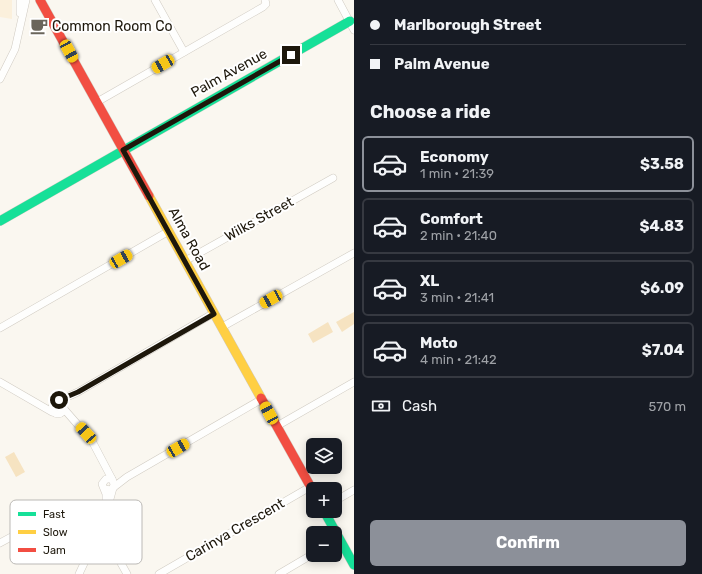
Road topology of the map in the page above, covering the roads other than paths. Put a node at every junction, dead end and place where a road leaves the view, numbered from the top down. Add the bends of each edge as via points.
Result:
1 (20, 0) edge
2 (26, 0) edge
3 (40, 0) edge
4 (155, 0) edge
5 (338, 0) edge
6 (266, 2) edge
7 (21, 22) junction
8 (352, 25) edge
9 (184, 52) junction
10 (0, 79) edge
11 (97, 102) junction
12 (123, 150) junction
13 (332, 178) dead end
14 (0, 221) edge
15 (169, 231) junction
16 (354, 253) edge
17 (185, 261) junction
18 (214, 314) junction
19 (222, 327) junction
20 (0, 328) edge
21 (0, 382) edge
22 (354, 382) edge
23 (78, 392) junction
24 (31, 399) junction
25 (262, 399) junction
26 (55, 403) junction
27 (64, 408) junction
28 (55, 413) junction
29 (76, 423) junction
30 (277, 426) junction
31 (101, 458) junction
32 (308, 482) edge
33 (113, 484) junction
34 (104, 485) junction
35 (354, 490) edge
36 (306, 492) edge
37 (342, 497) edge
38 (106, 500) edge
39 (109, 500) edge
40 (10, 538) edge
41 (0, 543) edge
42 (342, 547) edge
43 (306, 558) edge
44 (84, 564) edge
45 (121, 564) edge
46 (354, 565) edge
47 (79, 574) edge
48 (127, 574) edge
49 (159, 574) edge
50 (279, 574) edge

1 - 7 street
2 - 7 street
3 - 11 street, Alma Road
4 - 9 street
5 - 8 street
6 - 9 street
7 - 10 street via 15,49
8 - 12 street, Palm Avenue
9 - 11 street
11 - 12 street, Alma Road
12 - 14 street, Palm Avenue
12 - 15 street, Alma Road
13 - 17 street, Wilks Street
15 - 17 street, Alma Road
15 - 20 street
16 - 19 street
17 - 18 street, Alma Road
18 - 19 street, Alma Road
18 - 23 street
19 - 25 street, Alma Road
21 - 24 street
22 - 30 street
23 - 26 street
23 - 27 street
24 - 26 street
24 - 28 street
25 - 30 street, Alma Road
25 - 33 street
26 - 27 street via 62,404
26 - 28 street via 52,407
27 - 28 street via 62,413
27 - 29 street
28 - 29 street
29 - 31 street via 92,441
30 - 32 street, Alma Road
31 - 33 street
31 - 34 street
33 - 34 street via 110,490
33 - 34 street via 108,478
33 - 39 street
34 - 38 street
35 - 37 street
36 - 49 street, Carinya Crescent
40 - 41 street
42 - 46 street
43 - 50 street
44 - 47 street
45 - 48 street

